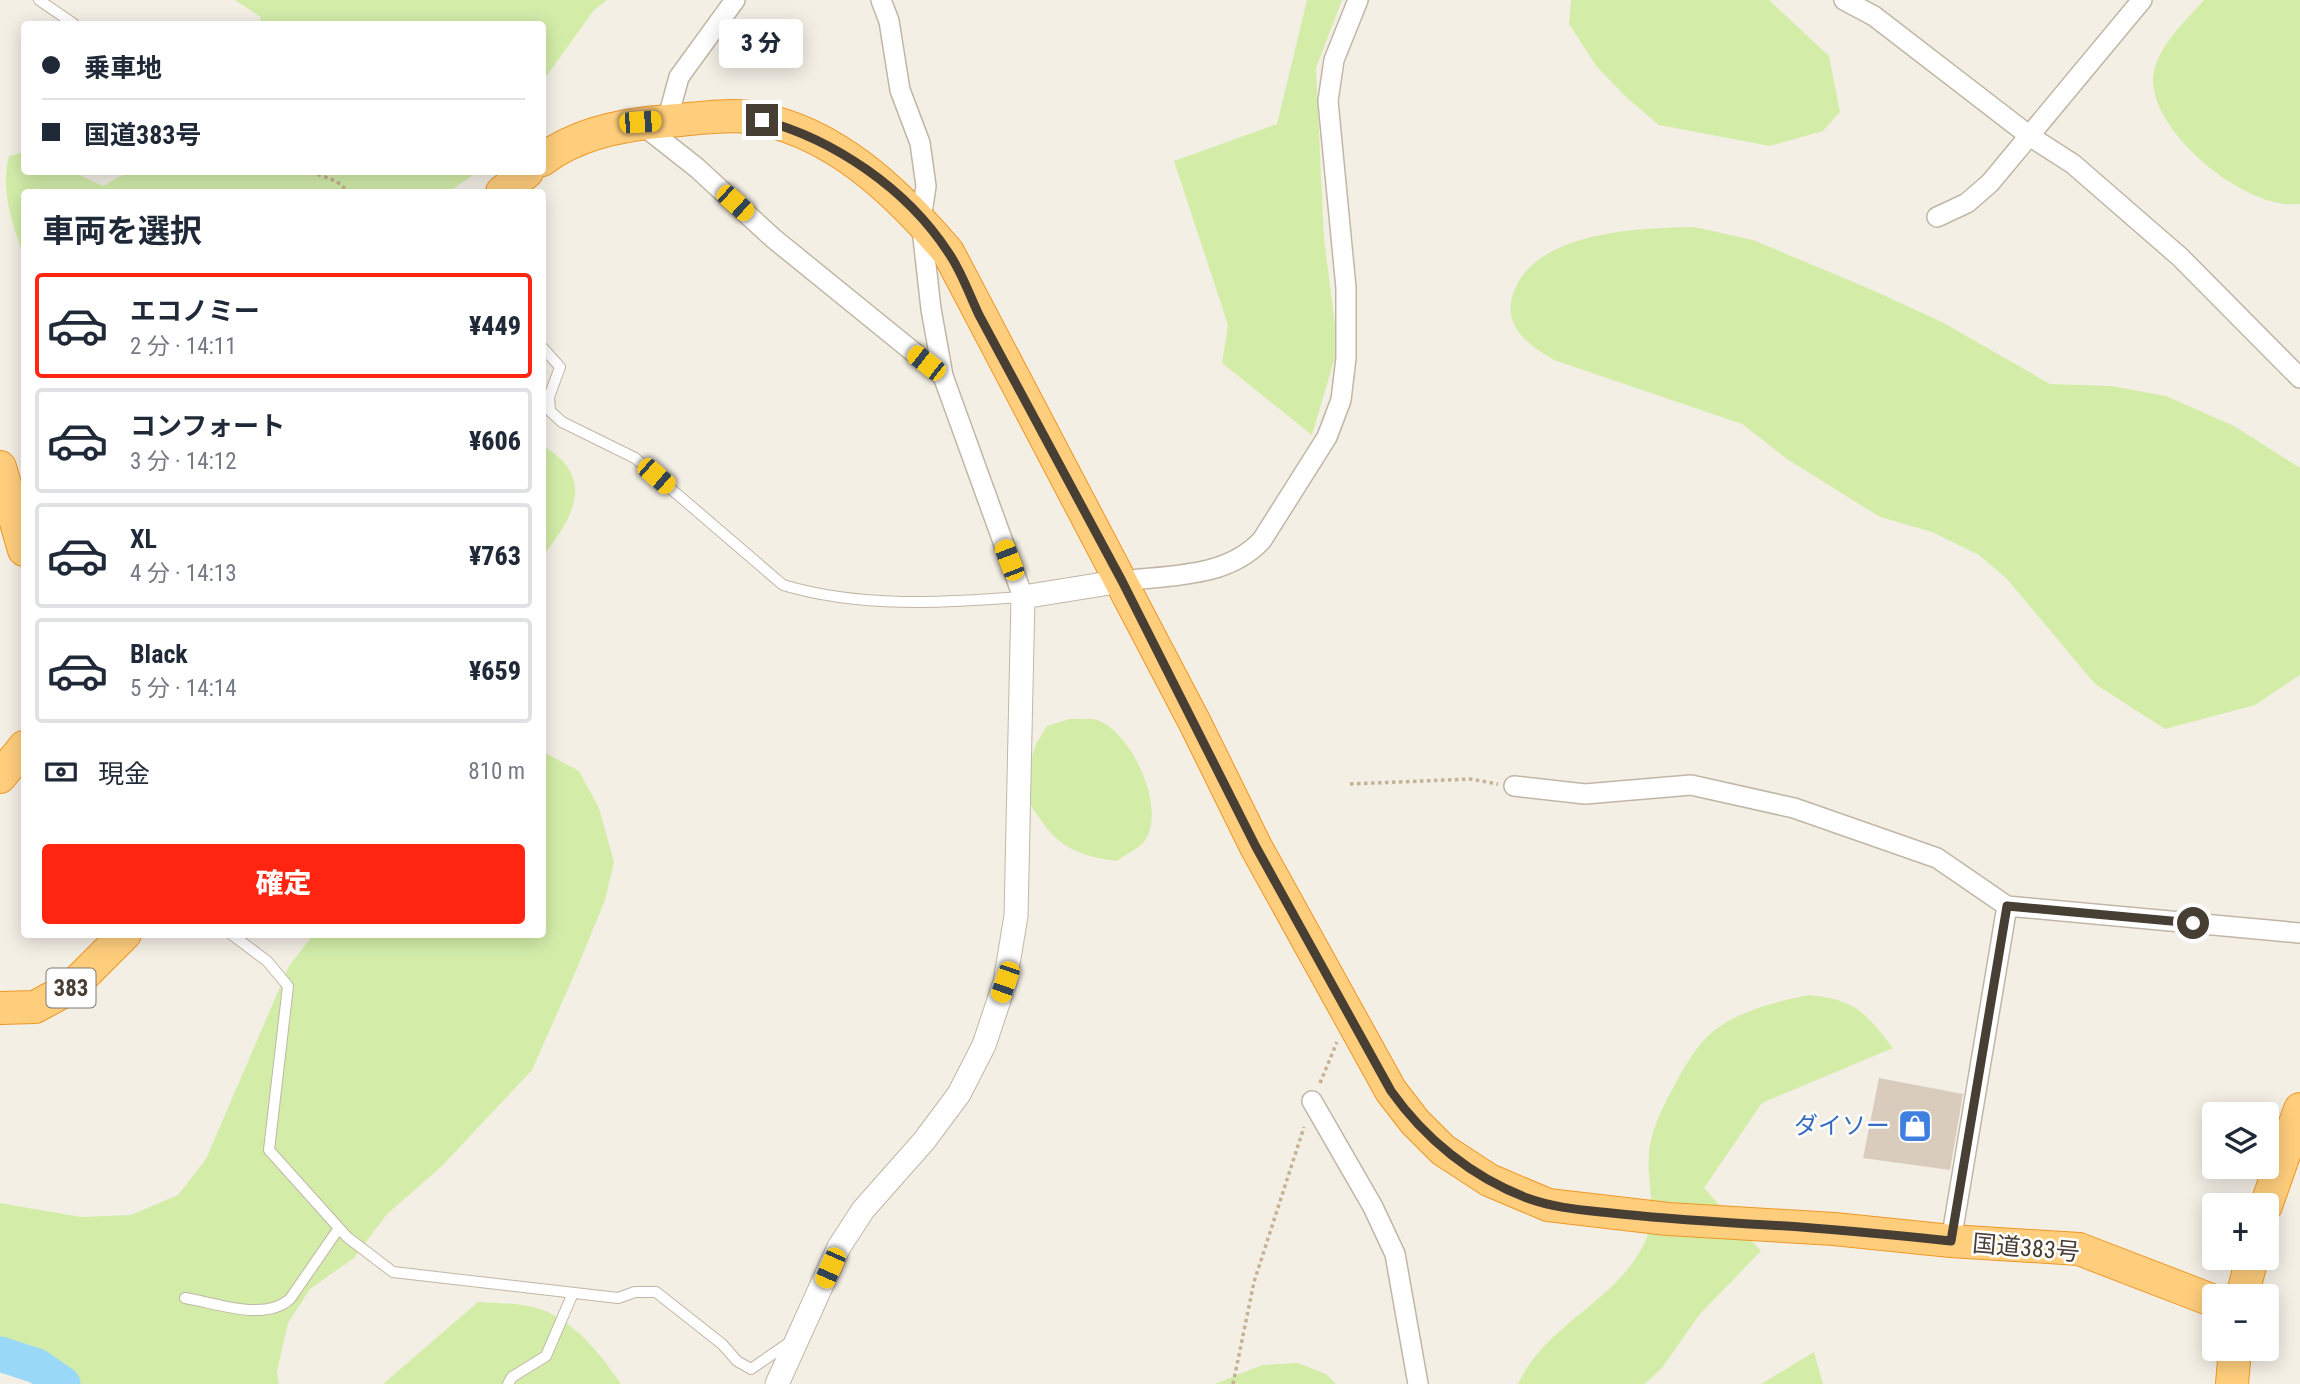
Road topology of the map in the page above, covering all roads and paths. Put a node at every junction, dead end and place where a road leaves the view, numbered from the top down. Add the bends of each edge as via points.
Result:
1 (38, 0) edge
2 (735, 0) edge
3 (881, 0) edge
4 (1358, 0) edge
5 (1844, 0) edge
6 (2142, 0) edge
7 (70, 21) edge
8 (653, 122) junction
9 (2031, 137) junction
10 (546, 157) edge
11 (319, 175) edge
12 (523, 175) edge
13 (345, 189) edge
14 (506, 189) edge
15 (1937, 217) dead end
16 (921, 220) junction
17 (546, 351) edge
18 (943, 376) junction
19 (2300, 377) edge
20 (0, 467) edge
21 (21, 540) edge
22 (1122, 581) junction
23 (1023, 597) junction
24 (21, 751) edge
25 (0, 777) edge
26 (1350, 784) dead end
27 (1514, 786) joint
28 (2007, 906) junction
29 (2300, 933) edge
30 (121, 938) edge
31 (235, 938) edge
32 (0, 1009) edge
33 (1349, 1015) junction
34 (1312, 1101) junction
35 (2300, 1109) edge
36 (2271, 1193) edge
37 (339, 1228) junction
38 (1951, 1241) junction
39 (573, 1293) junction
40 (2202, 1296) edge
41 (185, 1298) dead end
42 (800, 1335) junction
43 (2234, 1361) edge
44 (508, 1384) edge
45 (777, 1384) edge
46 (1233, 1384) edge
47 (1418, 1384) edge
48 (2232, 1384) edge

1 - 7 lane
2 - 8 street via 679,77
3 - 16 street via 890,21 900,90 920,143 926,186
4 - 22 street via 1334,60 1328,101 1346,288 1346,358 1341,400 1326,437 1248,555 1223,568
5 - 9 street via 1874,16
6 - 9 street
8 - 10 highway, 国道383号 via 604,131
8 - 16 highway, 国道383号 via 748,117 817,139 881,180
8 - 18 street via 794,255
9 - 15 street via 1967,203
9 - 19 street via 2073,164 2180,257
11 - 13 path
12 - 14 highway
16 - 18 street
16 - 22 highway, 国道383号 via 948,252
17 - 23 lane via 560,367 549,397 550,411 562,422 635,458 783,585 864,599 940,604
18 - 23 street
20 - 21 highway
22 - 23 street
22 - 33 highway, 国道383号 via 1256,847
23 - 42 street via 1016,916 1005,982 984,1045 959,1094 863,1210 839,1247
24 - 25 highway
26 - 27 path via 1470,779
27 - 28 street via 1586,794 1691,785 1794,808 1937,858
28 - 29 street
28 - 38 street
30 - 32 highway, 383 via 72,987 35,1007
31 - 37 lane via 267,961 288,986 269,1150
33 - 34 path
33 - 38 highway, 国道383号 via 1391,1091 1415,1122 1443,1150 1525,1197 1570,1208 1668,1219 1834,1228
34 - 46 path via 1254,1282
34 - 47 street via 1395,1254
35 - 36 highway
37 - 39 lane via 393,1272
37 - 41 lane via 279,1309 262,1311
38 - 40 highway, 国道383号 via 2079,1249
39 - 42 lane via 618,1298 656,1292 751,1369
39 - 44 lane via 546,1356
42 - 45 street
43 - 48 highway

